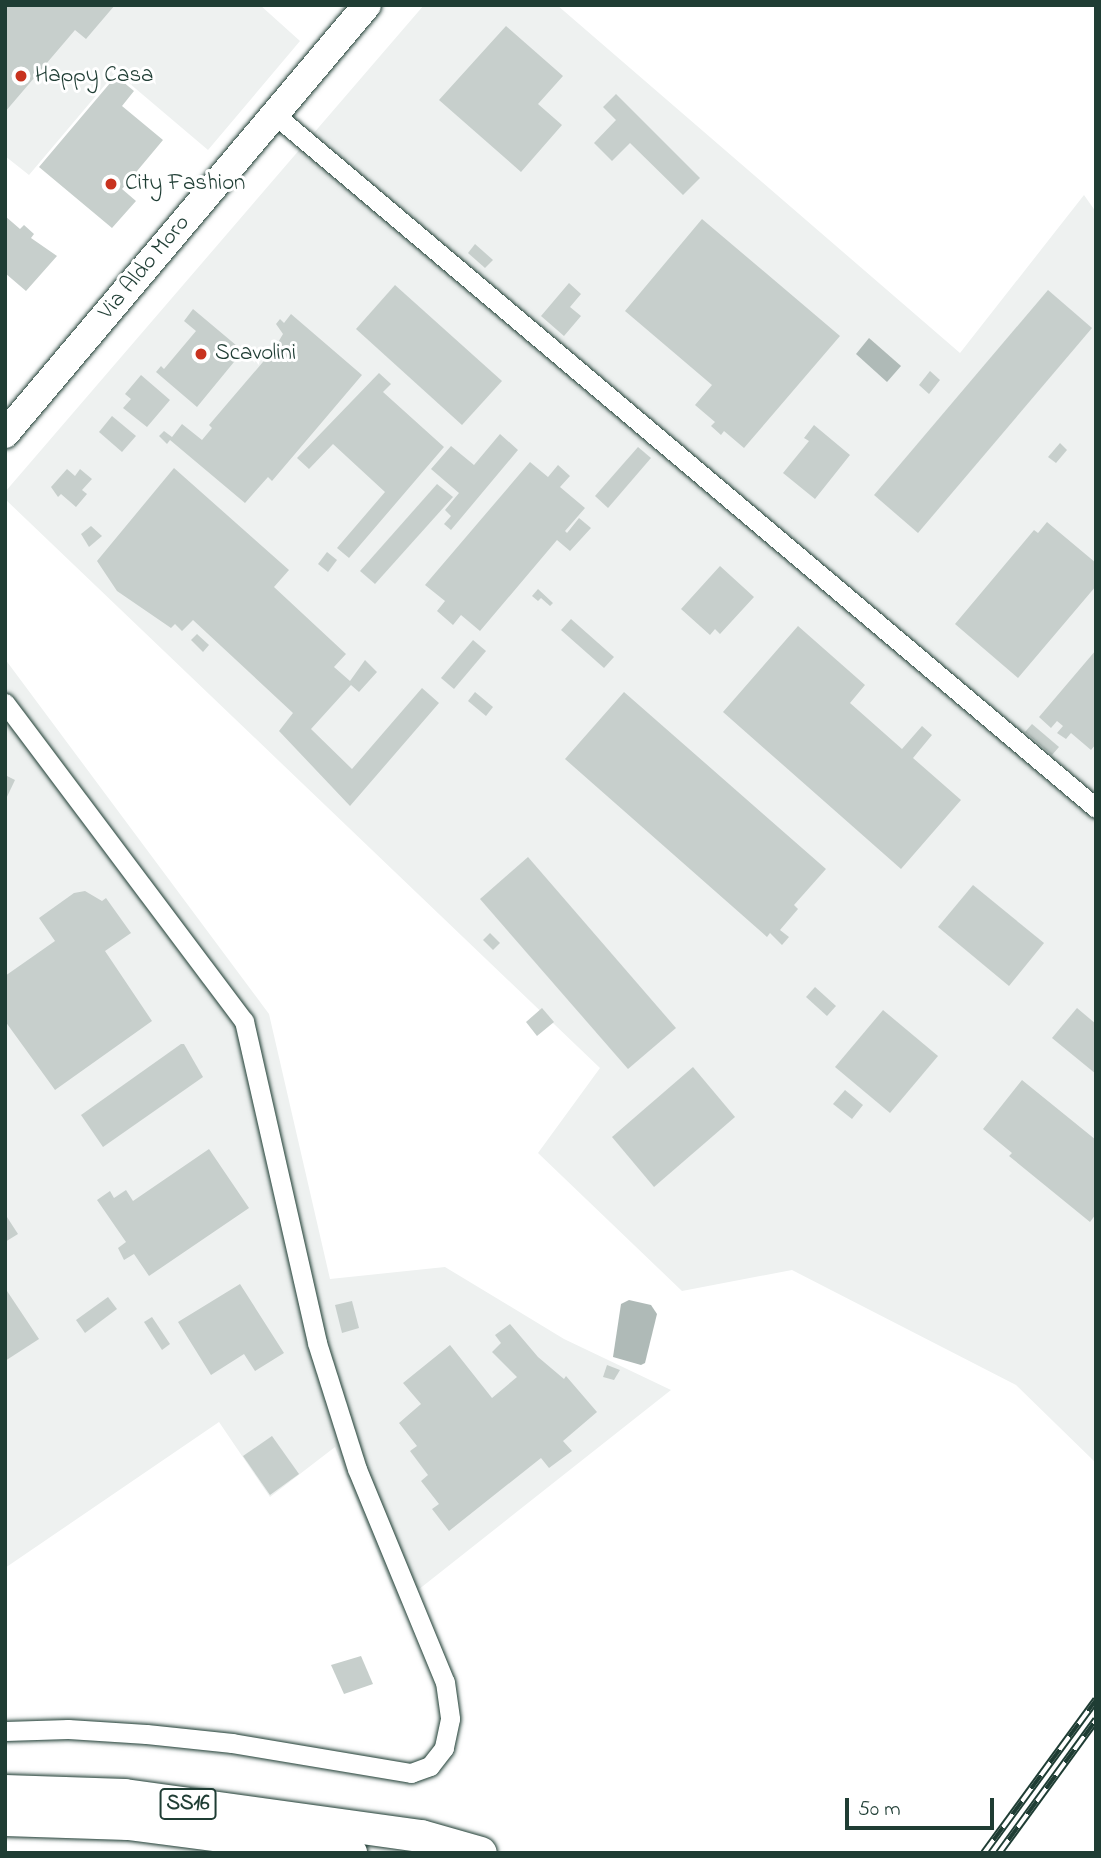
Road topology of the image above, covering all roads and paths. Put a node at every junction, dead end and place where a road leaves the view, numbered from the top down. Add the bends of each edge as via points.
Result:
1 (367, 5) edge
2 (274, 114) junction
3 (5, 434) edge
4 (5, 703) edge
5 (1096, 808) edge
6 (5, 1731) edge
7 (5, 1791) edge
8 (5, 1821) edge
9 (360, 1841) edge
10 (481, 1853) edge

1 - 2 main road, Via Aldo Moro
2 - 3 main road, Via Aldo Moro
2 - 5 street
4 - 6 street via 244,1021 317,1343 357,1469 445,1682 450,1719 444,1748 430,1766 411,1773 232,1743 146,1734
7 - 9 highway, SS16 via 125,1795
8 - 9 highway, SS16 via 128,1824
9 - 10 highway, SS16 via 421,1836

